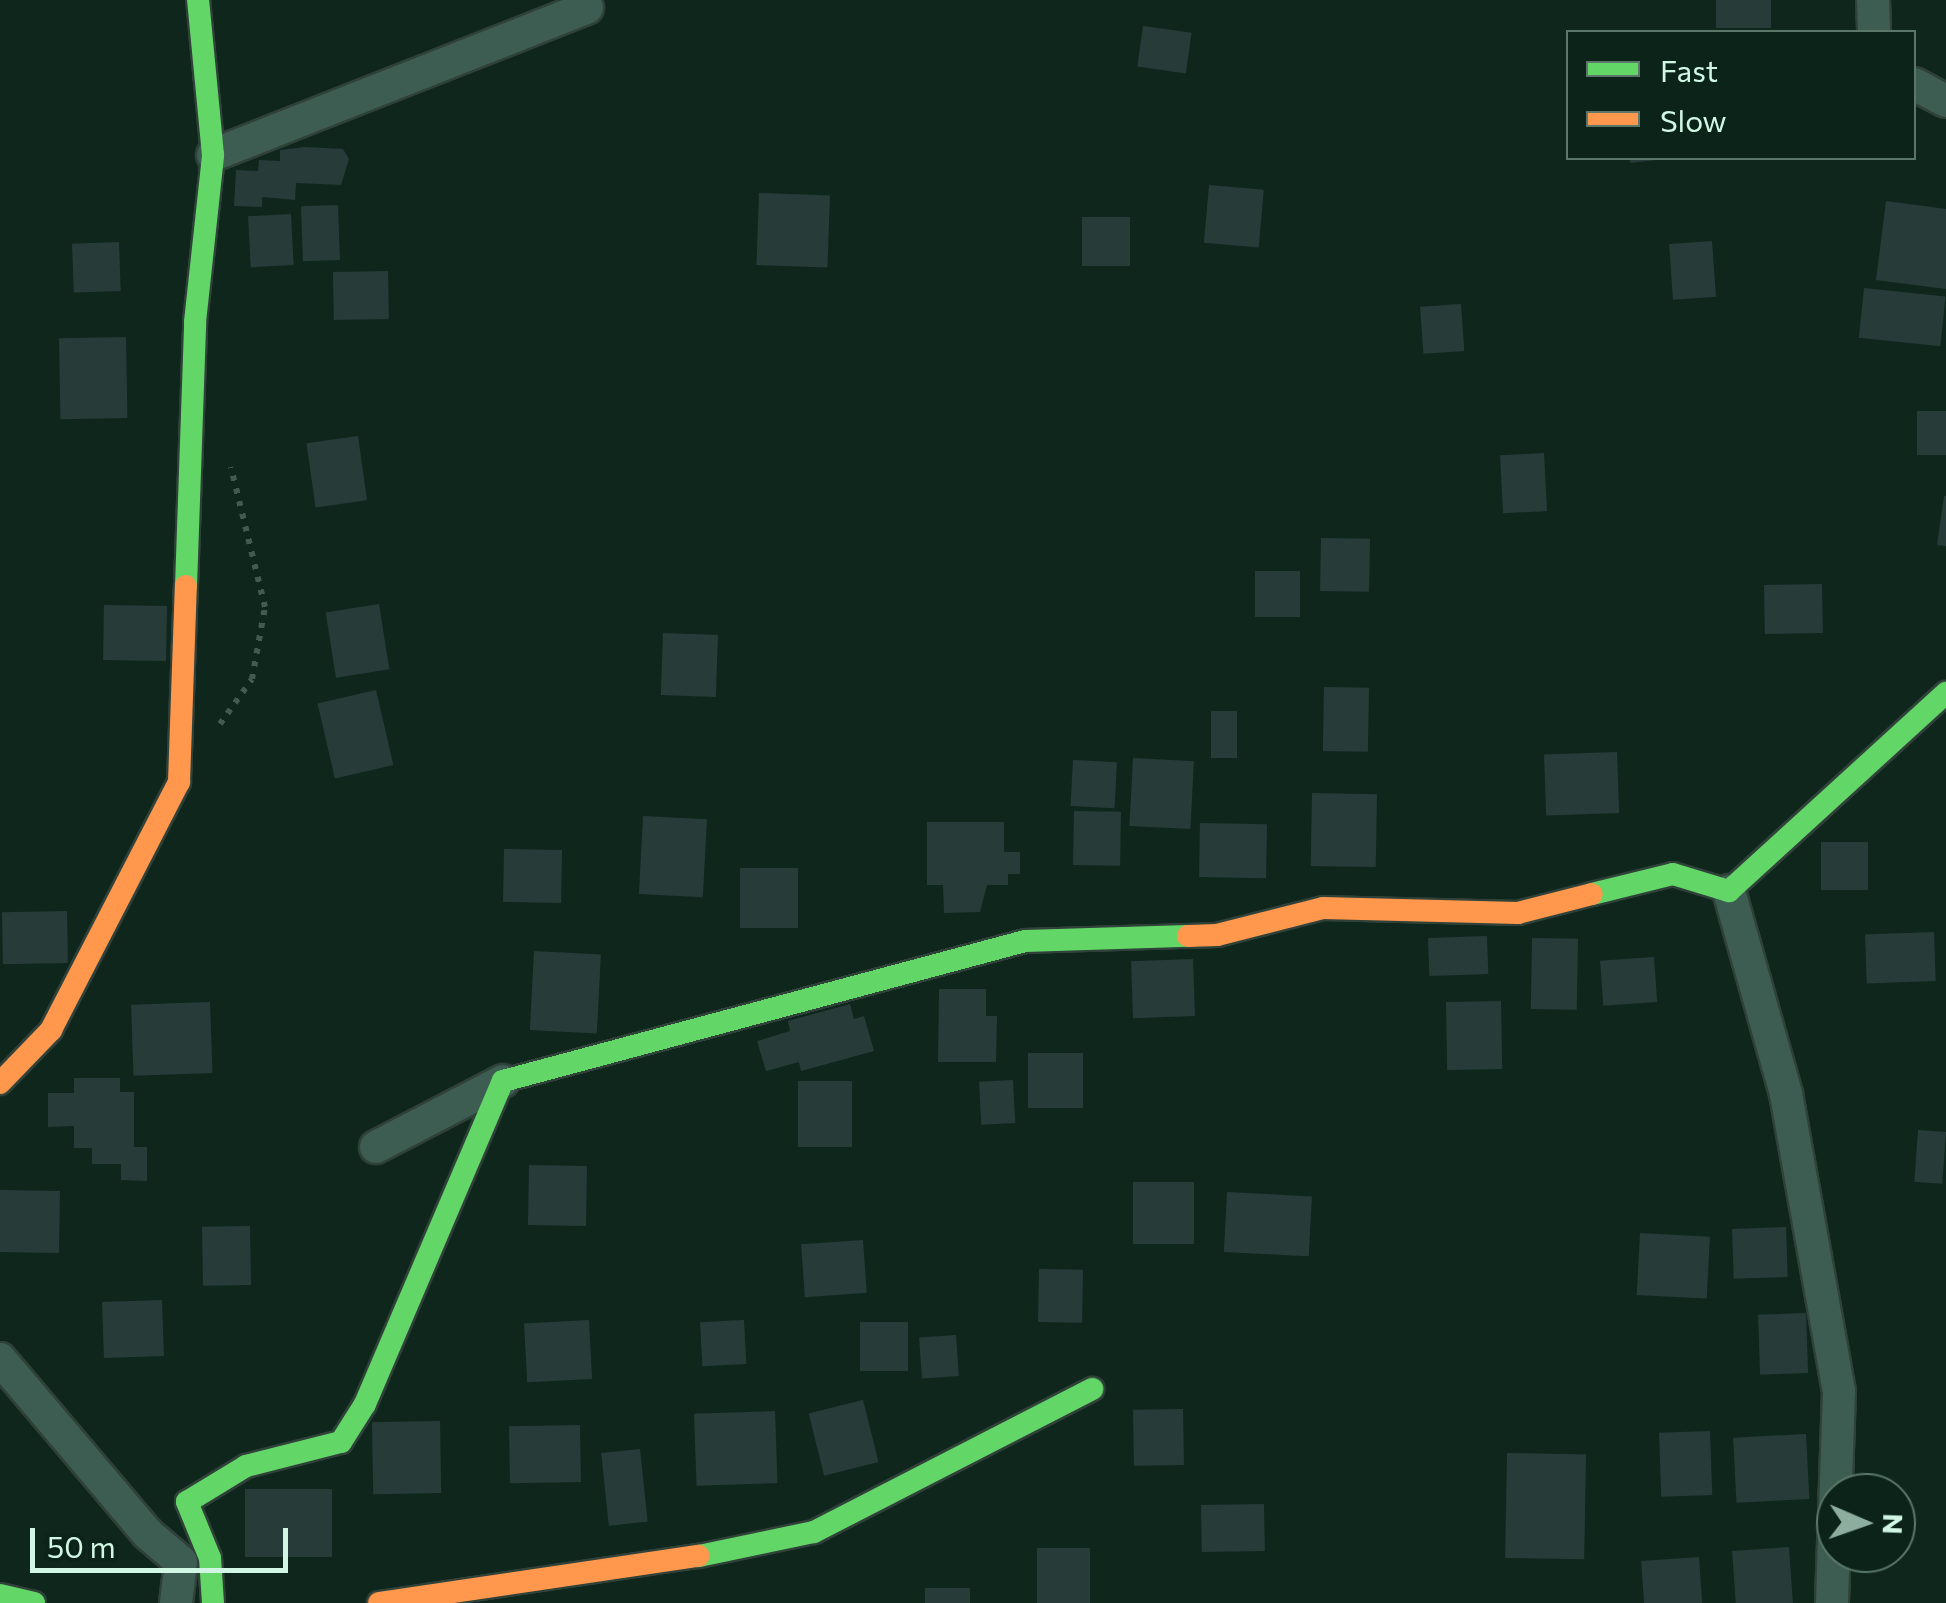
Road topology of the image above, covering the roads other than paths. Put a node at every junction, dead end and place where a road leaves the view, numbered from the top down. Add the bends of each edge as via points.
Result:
1 (198, 0) edge
2 (1873, 0) edge
3 (587, 8) dead end
4 (1874, 30) edge
5 (1916, 85) edge
6 (1946, 101) edge
7 (212, 154) junction
8 (1946, 694) edge
9 (1728, 892) junction
10 (503, 1081) junction
11 (0, 1083) edge
12 (376, 1147) dead end
13 (0, 1359) edge
14 (1092, 1389) dead end
15 (0, 1595) edge
16 (34, 1603) edge
17 (176, 1603) edge
18 (213, 1603) edge
19 (380, 1603) edge
20 (1832, 1603) edge

1 - 7 street
2 - 4 street
3 - 7 street
5 - 6 street
7 - 11 street via 195,322 179,782 51,1030
8 - 9 street
9 - 10 street via 1673,874 1518,913 1323,908 1217,935 1024,941
9 - 20 street via 1786,1094 1839,1391
10 - 12 street
10 - 18 street via 366,1404 341,1442 246,1466 187,1502 210,1558
13 - 17 street via 148,1534 181,1562
14 - 19 street via 814,1532 667,1564
15 - 16 street

